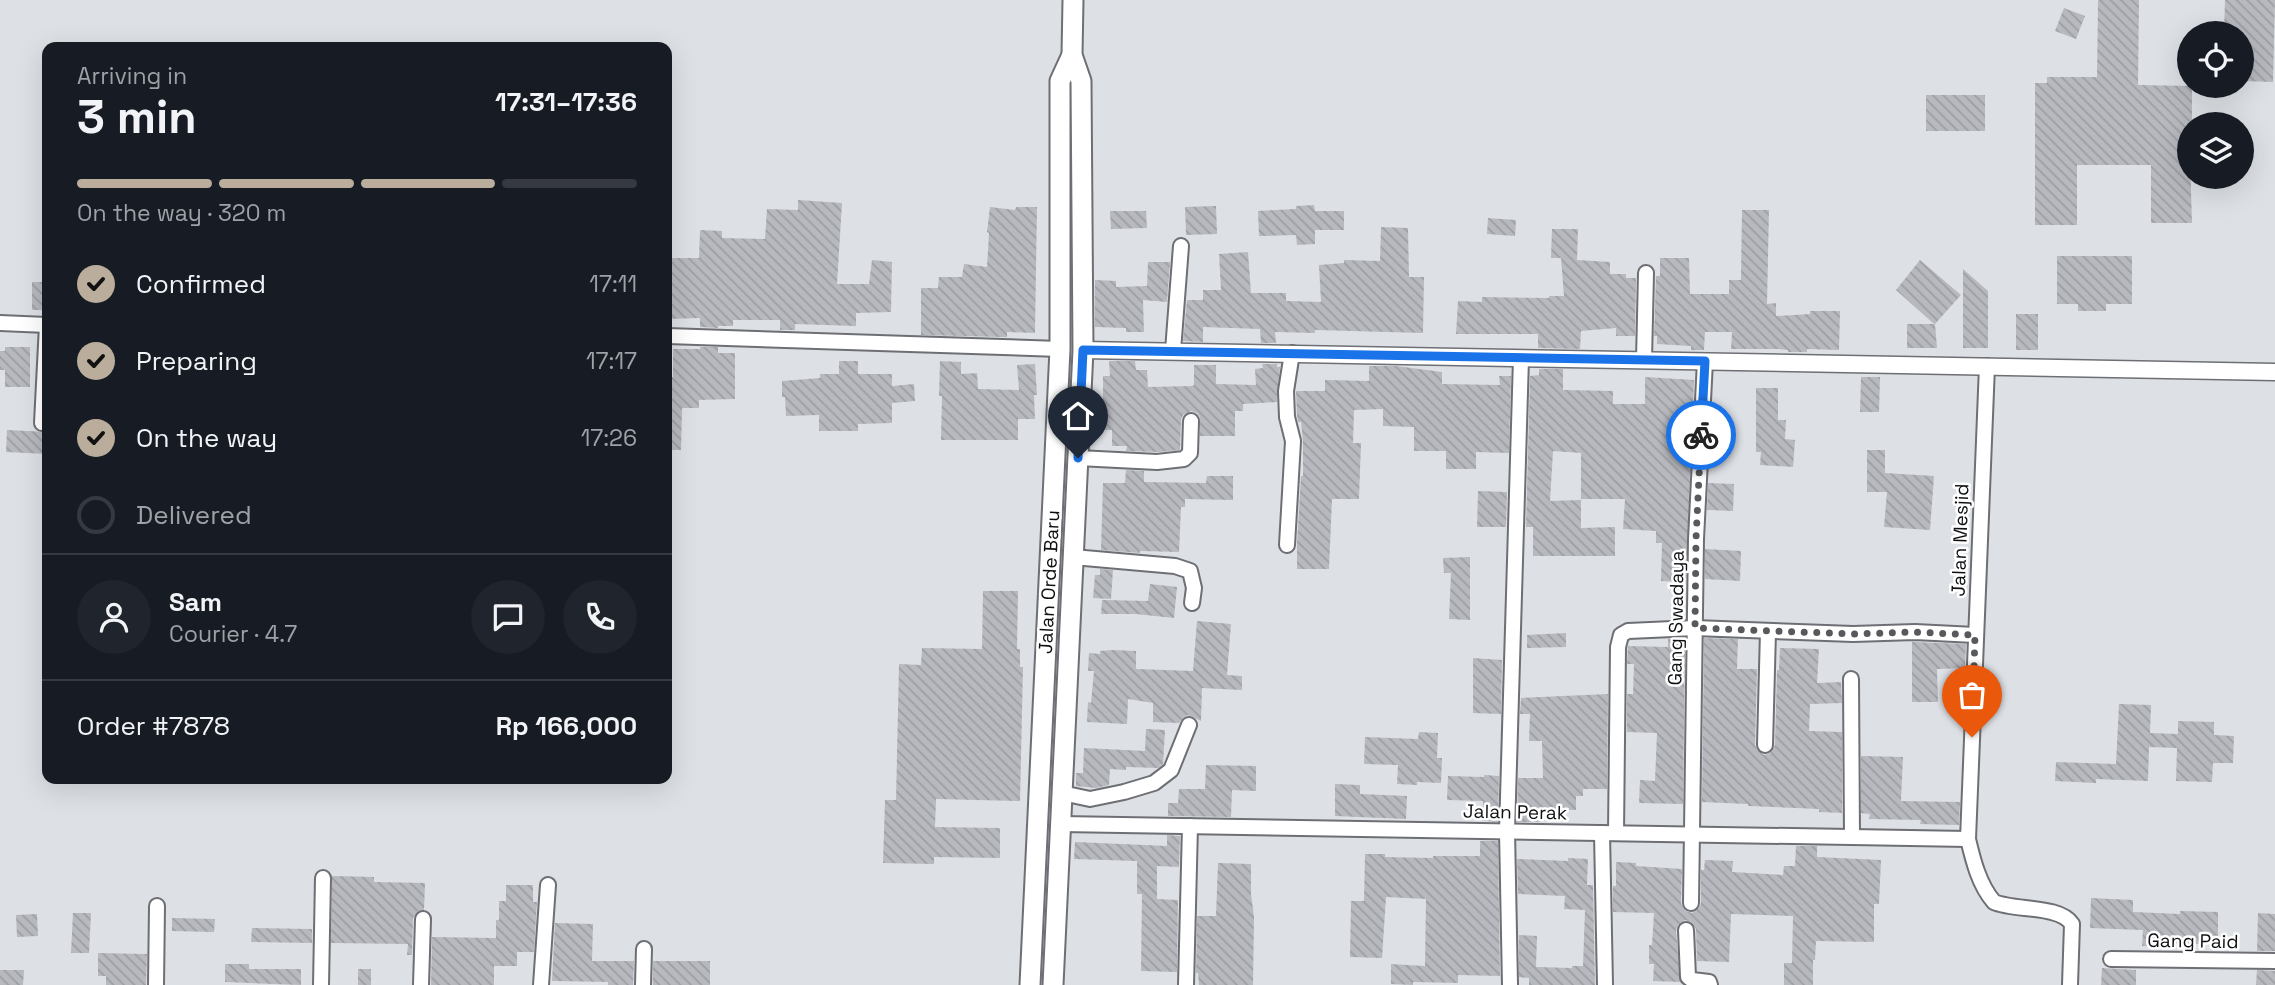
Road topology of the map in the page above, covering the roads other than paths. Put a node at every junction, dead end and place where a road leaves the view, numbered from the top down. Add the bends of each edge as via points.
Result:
1 (1073, 0) edge
2 (1072, 55) junction
3 (1181, 246) dead end
4 (1646, 273) dead end
5 (0, 323) edge
6 (42, 325) edge
7 (672, 336) edge
8 (1060, 349) junction
9 (1083, 350) junction
10 (1173, 351) junction
11 (1292, 354) junction
12 (1521, 358) junction
13 (1644, 360) junction
14 (1705, 361) junction
15 (1987, 366) junction
16 (2275, 372) edge
17 (1191, 421) dead end
18 (1078, 458) junction
19 (1287, 545) dead end
20 (1073, 557) junction
21 (1192, 603) dead end
22 (1048, 607) junction
23 (1071, 608) junction
24 (1695, 628) junction
25 (1768, 631) junction
26 (1975, 635) junction
27 (1851, 678) dead end
28 (1189, 725) dead end
29 (1765, 745) dead end
30 (1062, 793) junction
31 (1061, 824) junction
32 (1190, 826) junction
33 (1507, 831) junction
34 (1609, 833) junction
35 (1692, 834) junction
36 (1852, 837) junction
37 (1968, 839) junction
38 (323, 878) dead end
39 (548, 886) dead end
40 (1691, 903) dead end
41 (157, 906) dead end
42 (423, 919) dead end
43 (1686, 930) dead end
44 (644, 950) dead end
45 (2111, 959) dead end
46 (2275, 961) edge
47 (156, 985) edge
48 (321, 985) edge
49 (421, 985) edge
50 (541, 985) edge
51 (643, 985) edge
52 (1030, 985) edge
53 (1053, 985) edge
54 (1186, 985) edge
55 (1510, 985) edge
56 (1605, 985) edge
57 (1710, 985) edge
58 (2070, 985) edge

1 - 2 main road, Jalan Orde Baru
2 - 8 main road, Jalan Orde Baru via 1060,81
2 - 9 main road, Jalan Orde Baru via 1081,81
3 - 10 street
4 - 13 street
5 - 6 street
7 - 8 street
8 - 22 main road, Jalan Orde Baru
9 - 10 street
9 - 18 main road, Jalan Orde Baru
10 - 11 street
11 - 12 street
11 - 19 street via 1286,391 1293,440
12 - 13 street
12 - 33 street
13 - 14 street
14 - 15 street
14 - 24 street, Gang Swadaya
15 - 16 street
15 - 26 street, Jalan Mesjid
17 - 18 street via 1190,453 1184,459
18 - 20 main road, Jalan Orde Baru
20 - 21 street via 1189,571
20 - 23 main road, Jalan Orde Baru
22 - 23 main road
22 - 52 main road, Jalan Orde Baru
23 - 30 main road, Jalan Orde Baru
24 - 25 street
24 - 34 street via 1621,635
24 - 35 street, Gang Swadaya
25 - 26 street
25 - 29 street
26 - 37 street, Jalan Mesjid
27 - 36 street
28 - 30 street via 1171,770 1154,783 1090,799
30 - 31 main road, Jalan Orde Baru
31 - 32 street, Jalan Perak
31 - 53 main road, Jalan Orde Baru
32 - 33 street, Jalan Perak
32 - 54 street
33 - 34 street, Jalan Perak
33 - 55 street
34 - 35 street, Jalan Perak
34 - 56 street
35 - 36 street, Jalan Perak
35 - 40 street, Gang Swadaya
36 - 37 street, Jalan Perak
37 - 58 street, Jalan Mesjid via 1982,883 1994,902 2059,914 2072,924
38 - 48 street
39 - 50 street
41 - 47 street
42 - 49 street
43 - 57 street via 1688,977
44 - 51 street
45 - 46 street, Gang Paid

